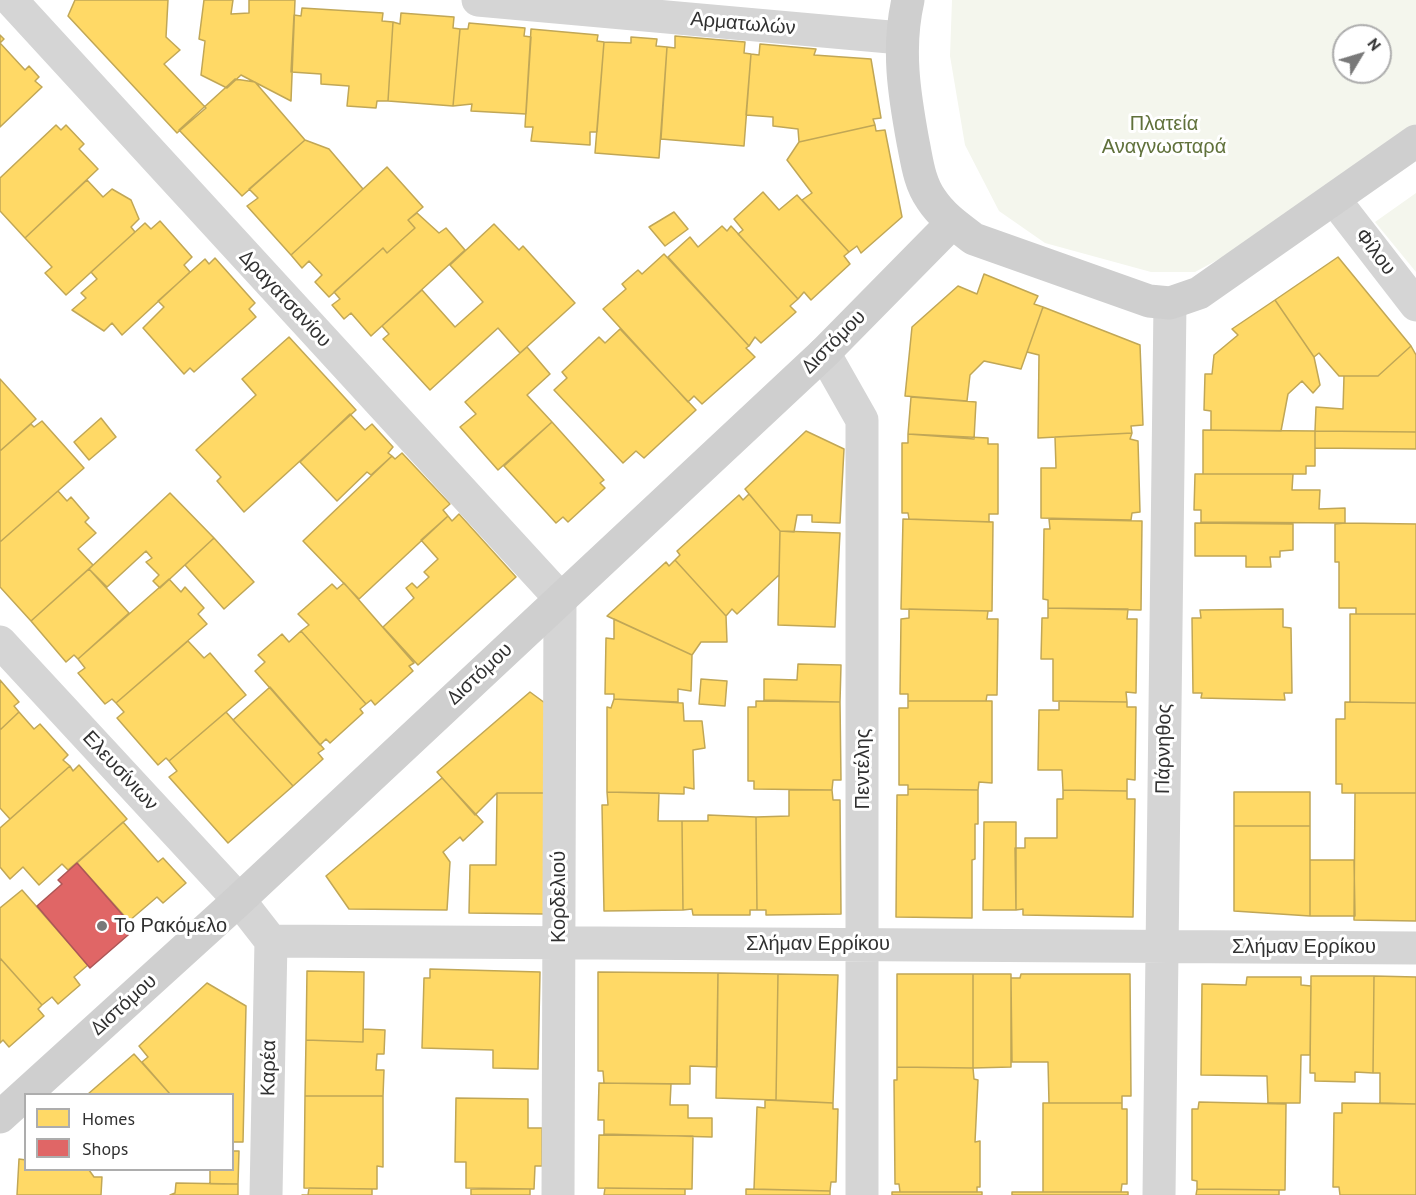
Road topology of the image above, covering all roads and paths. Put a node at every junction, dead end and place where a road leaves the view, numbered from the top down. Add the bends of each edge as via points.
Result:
1 (11, 0) edge
2 (478, 0) edge
3 (908, 0) edge
4 (901, 38) junction
5 (1416, 141) edge
6 (1334, 199) junction
7 (952, 223) junction
8 (1170, 303) junction
9 (1416, 305) edge
10 (824, 353) junction
11 (560, 598) junction
12 (0, 642) edge
13 (239, 900) junction
14 (271, 941) junction
15 (559, 942) junction
16 (863, 945) junction
17 (1161, 946) junction
18 (1416, 948) edge
19 (26, 1093) edge
20 (24, 1095) edge
21 (0, 1117) edge
22 (266, 1195) edge
23 (558, 1195) edge
24 (861, 1195) edge
25 (1159, 1195) edge

1 - 11 street, Δραγατσανίου
2 - 4 street, Αρματωλών
3 - 4 street
4 - 7 street via 903,89 920,177 930,198
5 - 6 street
6 - 8 street via 1199,294
6 - 9 street, Φίλου
7 - 8 street via 974,239 1149,301
7 - 10 street, Διστόμου
8 - 17 street, Πάρνηθος
10 - 11 street, Διστόμου
10 - 16 street, Πεντέλης via 862,420
11 - 13 street, Διστόμου
11 - 15 street, Κορδελιού
12 - 13 street, Ελευσίνιων
13 - 14 street
13 - 19 street, Διστόμου
14 - 15 street, Σλήμαν Ερρίκου
14 - 22 street, Καρέα
15 - 16 street, Σλήμαν Ερρίκου
15 - 23 street, Κορδελιού
16 - 17 street, Σλήμαν Ερρίκου
16 - 24 street, Πεντέλης
17 - 18 street, Σλήμαν Ερρίκου
17 - 25 street, Πάρνηθος
20 - 21 street, Διστόμου

